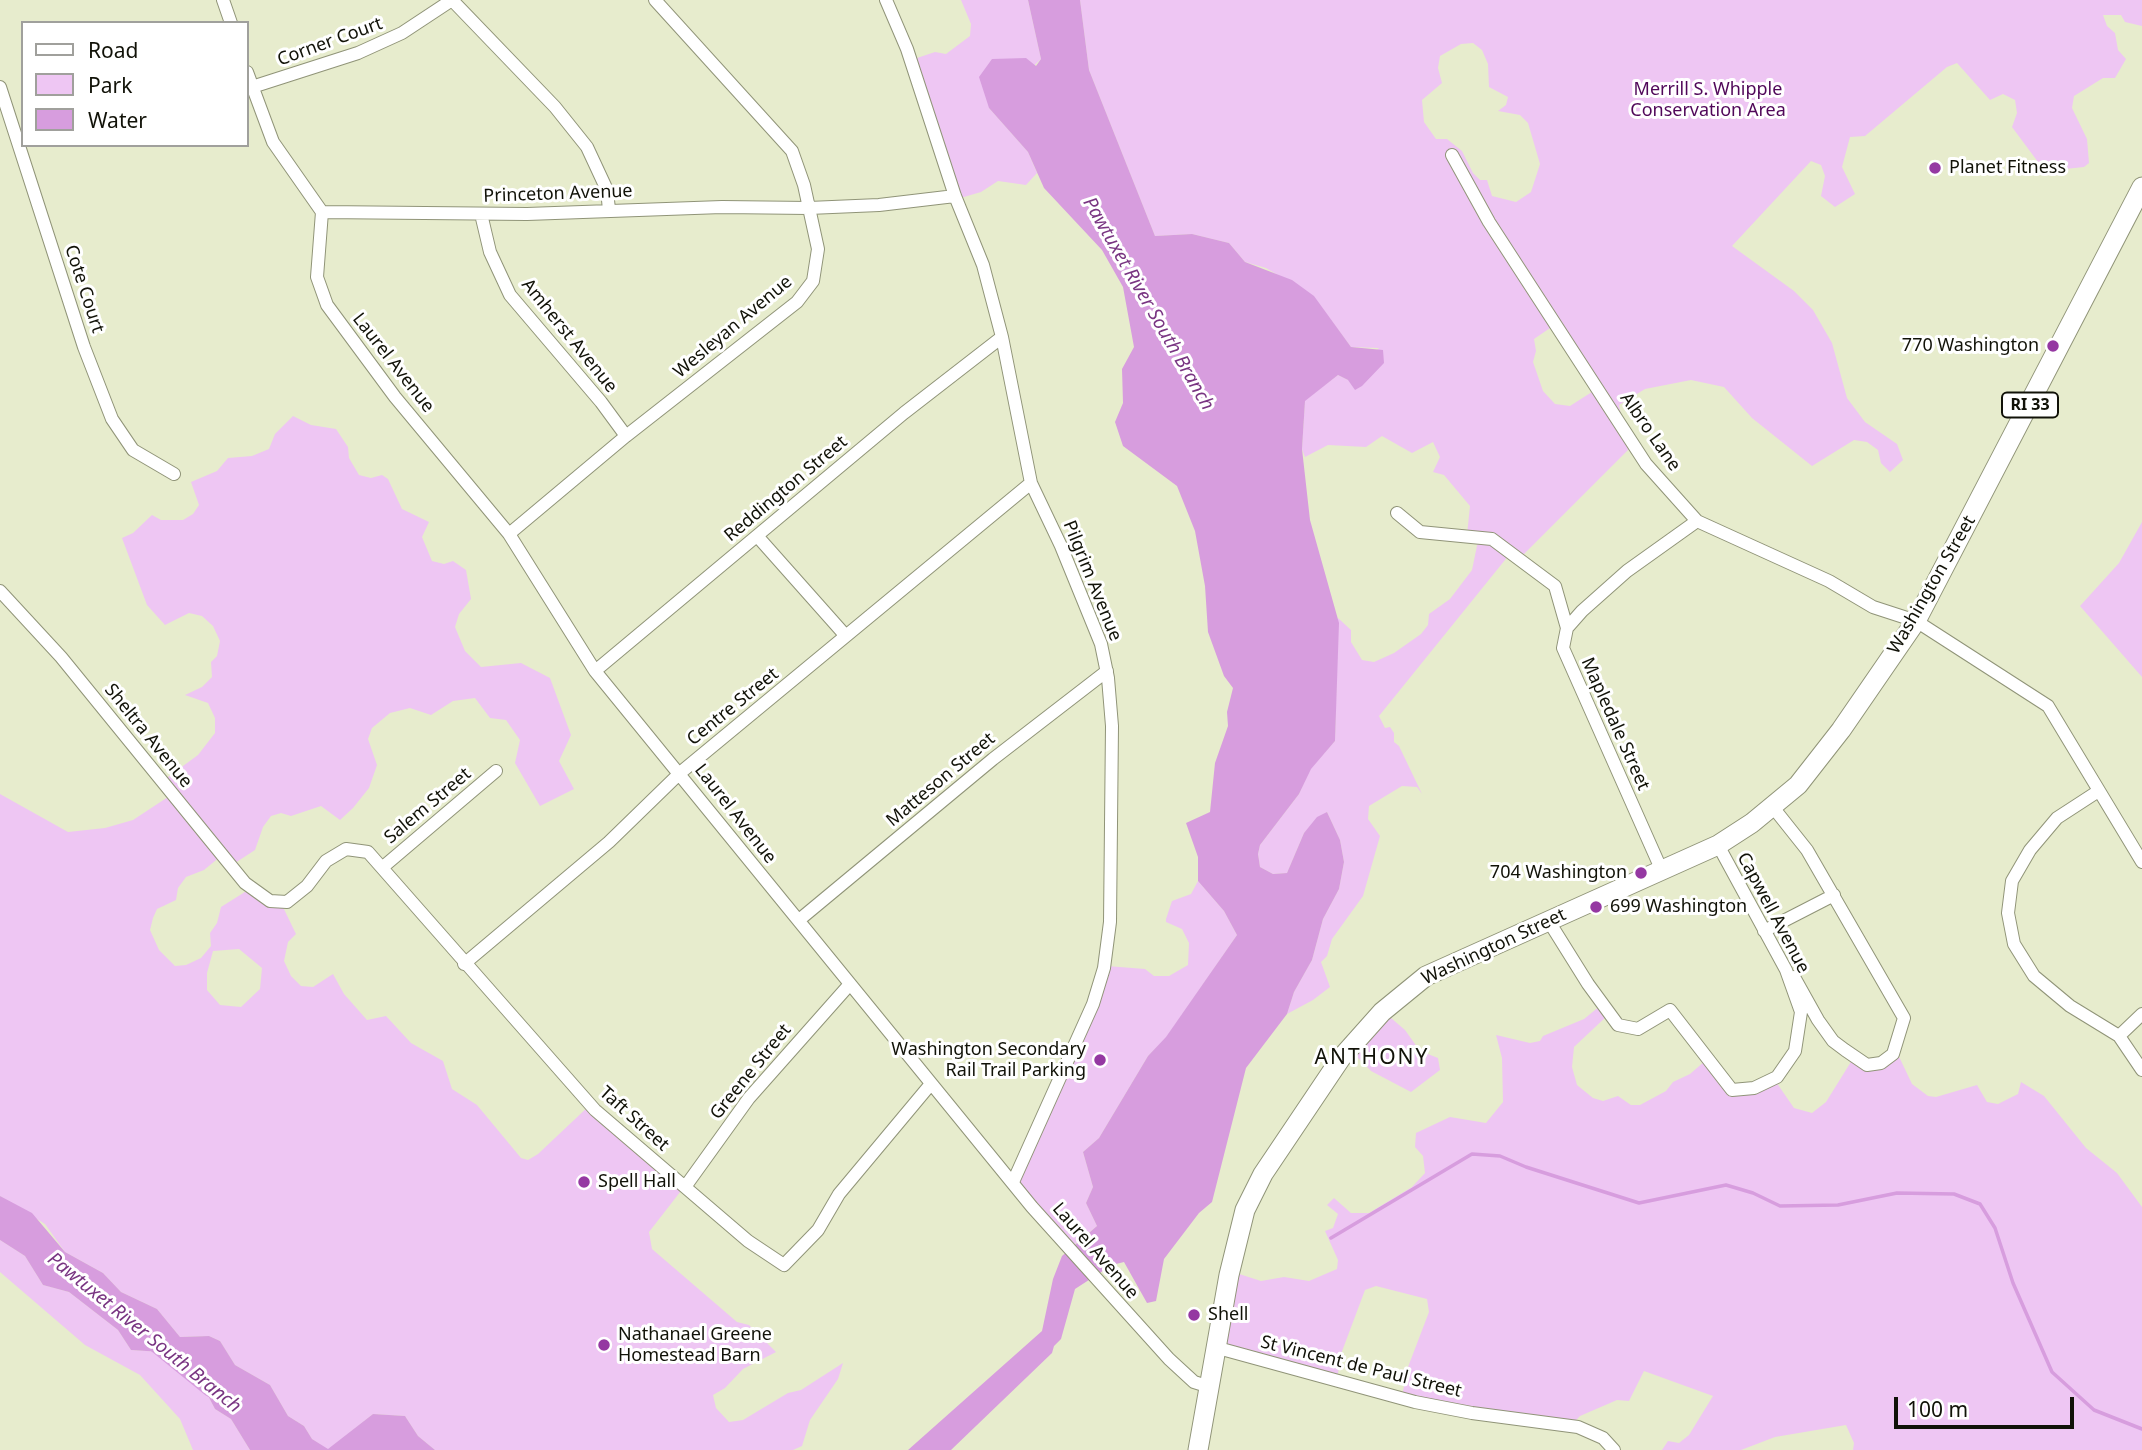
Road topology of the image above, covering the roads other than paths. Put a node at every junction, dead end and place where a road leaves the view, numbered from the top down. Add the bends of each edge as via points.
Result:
1 (223, 0) edge
2 (452, 0) edge
3 (655, 0) edge
4 (886, 0) edge
5 (230, 21) edge
6 (248, 75) edge
7 (0, 87) edge
8 (252, 88) junction
9 (1452, 155) dead end
10 (2142, 187) edge
11 (955, 196) junction
12 (809, 208) junction
13 (609, 210) junction
14 (322, 212) junction
15 (481, 214) junction
16 (1002, 337) junction
17 (625, 436) junction
18 (174, 474) dead end
19 (1031, 483) junction
20 (1397, 513) dead end
21 (1697, 521) junction
22 (509, 534) junction
23 (758, 537) junction
24 (0, 591) edge
25 (1916, 621) junction
26 (1567, 628) junction
27 (845, 635) junction
28 (595, 671) junction
29 (1107, 671) junction
30 (496, 771) dead end
31 (680, 773) junction
32 (2097, 792) junction
33 (1772, 806) junction
34 (1718, 845) junction
35 (346, 849) joint
36 (2142, 862) edge
37 (383, 867) junction
38 (1662, 871) junction
39 (1834, 895) junction
40 (799, 920) junction
41 (1548, 920) junction
42 (1764, 931) junction
43 (464, 964) junction
44 (1786, 970) junction
45 (850, 984) junction
46 (2142, 1014) edge
47 (2119, 1036) junction
48 (2142, 1070) edge
49 (930, 1085) junction
50 (1013, 1182) junction
51 (685, 1186) junction
52 (1218, 1348) junction
53 (1210, 1387) junction
54 (1198, 1450) edge
55 (1614, 1450) edge

1 - 5 street
2 - 8 street, Corner Court via 402,33 358,53
2 - 13 street via 587,147 607,190
3 - 12 street, Wesleyan Avenue via 792,151
4 - 11 street, Pilgrim Avenue via 907,49
6 - 8 street
7 - 18 street, Cote Court via 112,419 133,450
8 - 14 street via 272,142
9 - 21 street, Albro Lane via 1489,222 1646,464
10 - 25 main road, Washington Street / RI 33
11 - 12 street, Princeton Avenue
11 - 16 street, Pilgrim Avenue via 983,265
12 - 13 street, Princeton Avenue
12 - 17 street, Wesleyan Avenue via 818,249 813,281 797,302
13 - 15 street, Princeton Avenue
14 - 15 street, Princeton Avenue
14 - 22 street, Laurel Avenue via 317,277 327,305 395,397
15 - 17 street, Amherst Avenue via 490,252 510,295
16 - 19 street, Pilgrim Avenue
16 - 23 street, Reddington Street via 904,412
17 - 22 street, Wesleyan Avenue
19 - 27 street, Centre Street
19 - 29 street, Pilgrim Avenue via 1101,644
20 - 26 street, Mapledale Street via 1420,532 1492,539 1555,586
21 - 25 street, Albro Lane via 1829,580 1873,607
21 - 26 street via 1627,571
22 - 28 street, Laurel Avenue
23 - 27 street
23 - 28 street, Reddington Street
24 - 35 street, Sheltra Avenue via 61,657 245,883 270,901 288,902 326,861
25 - 32 street, Albro Lane via 2048,706
25 - 33 main road, Washington Street / RI 33 via 1841,730 1798,785
26 - 38 street, Mapledale Street via 1563,649
27 - 31 street, Centre Street
28 - 31 street, Laurel Avenue
29 - 40 street, Matteson Street
29 - 50 street, Pilgrim Avenue via 1112,726 1110,922 1104,968 1093,1004
30 - 37 street, Salem Street
31 - 40 street, Laurel Avenue
31 - 43 street, Centre Street via 609,842
32 - 36 street, Albro Lane
32 - 47 street via 2057,818 2030,850 2012,881 2008,913 2014,944 2034,976 2070,1006
33 - 34 main road, Washington Street / RI 33
33 - 39 street via 1807,850
34 - 38 main road, Washington Street / RI 33
34 - 42 street, Capwell Avenue
35 - 37 street, Taft Street via 368,852
37 - 43 street, Taft Street
38 - 41 main road, Washington Street / RI 33
39 - 42 street
39 - 44 street via 1904,1018 1893,1054 1881,1063 1867,1065 1833,1041 1796,978
40 - 45 street, Laurel Avenue
41 - 44 street, Capwell Avenue via 1618,1025 1638,1029 1670,1010 1732,1090 1754,1088 1777,1077 1796,1051 1801,1012
41 - 52 main road, Washington Street / RI 33 via 1426,976 1382,1012 1340,1058 1263,1174 1245,1210
42 - 44 street, Capwell Avenue
43 - 51 street, Taft Street via 595,1110
45 - 49 street, Laurel Avenue
45 - 51 street, Greene Street via 749,1098
46 - 47 street
47 - 48 street
49 - 50 street, Laurel Avenue
49 - 51 street, Taft Street via 839,1194 818,1230 784,1265 748,1241
50 - 53 street, Laurel Avenue via 1169,1359 1194,1382
52 - 53 main road, Washington Street / RI 33
52 - 55 street, St Vincent de Paul Street via 1415,1402 1578,1427 1603,1438
53 - 54 main road, Washington Street / RI 33

